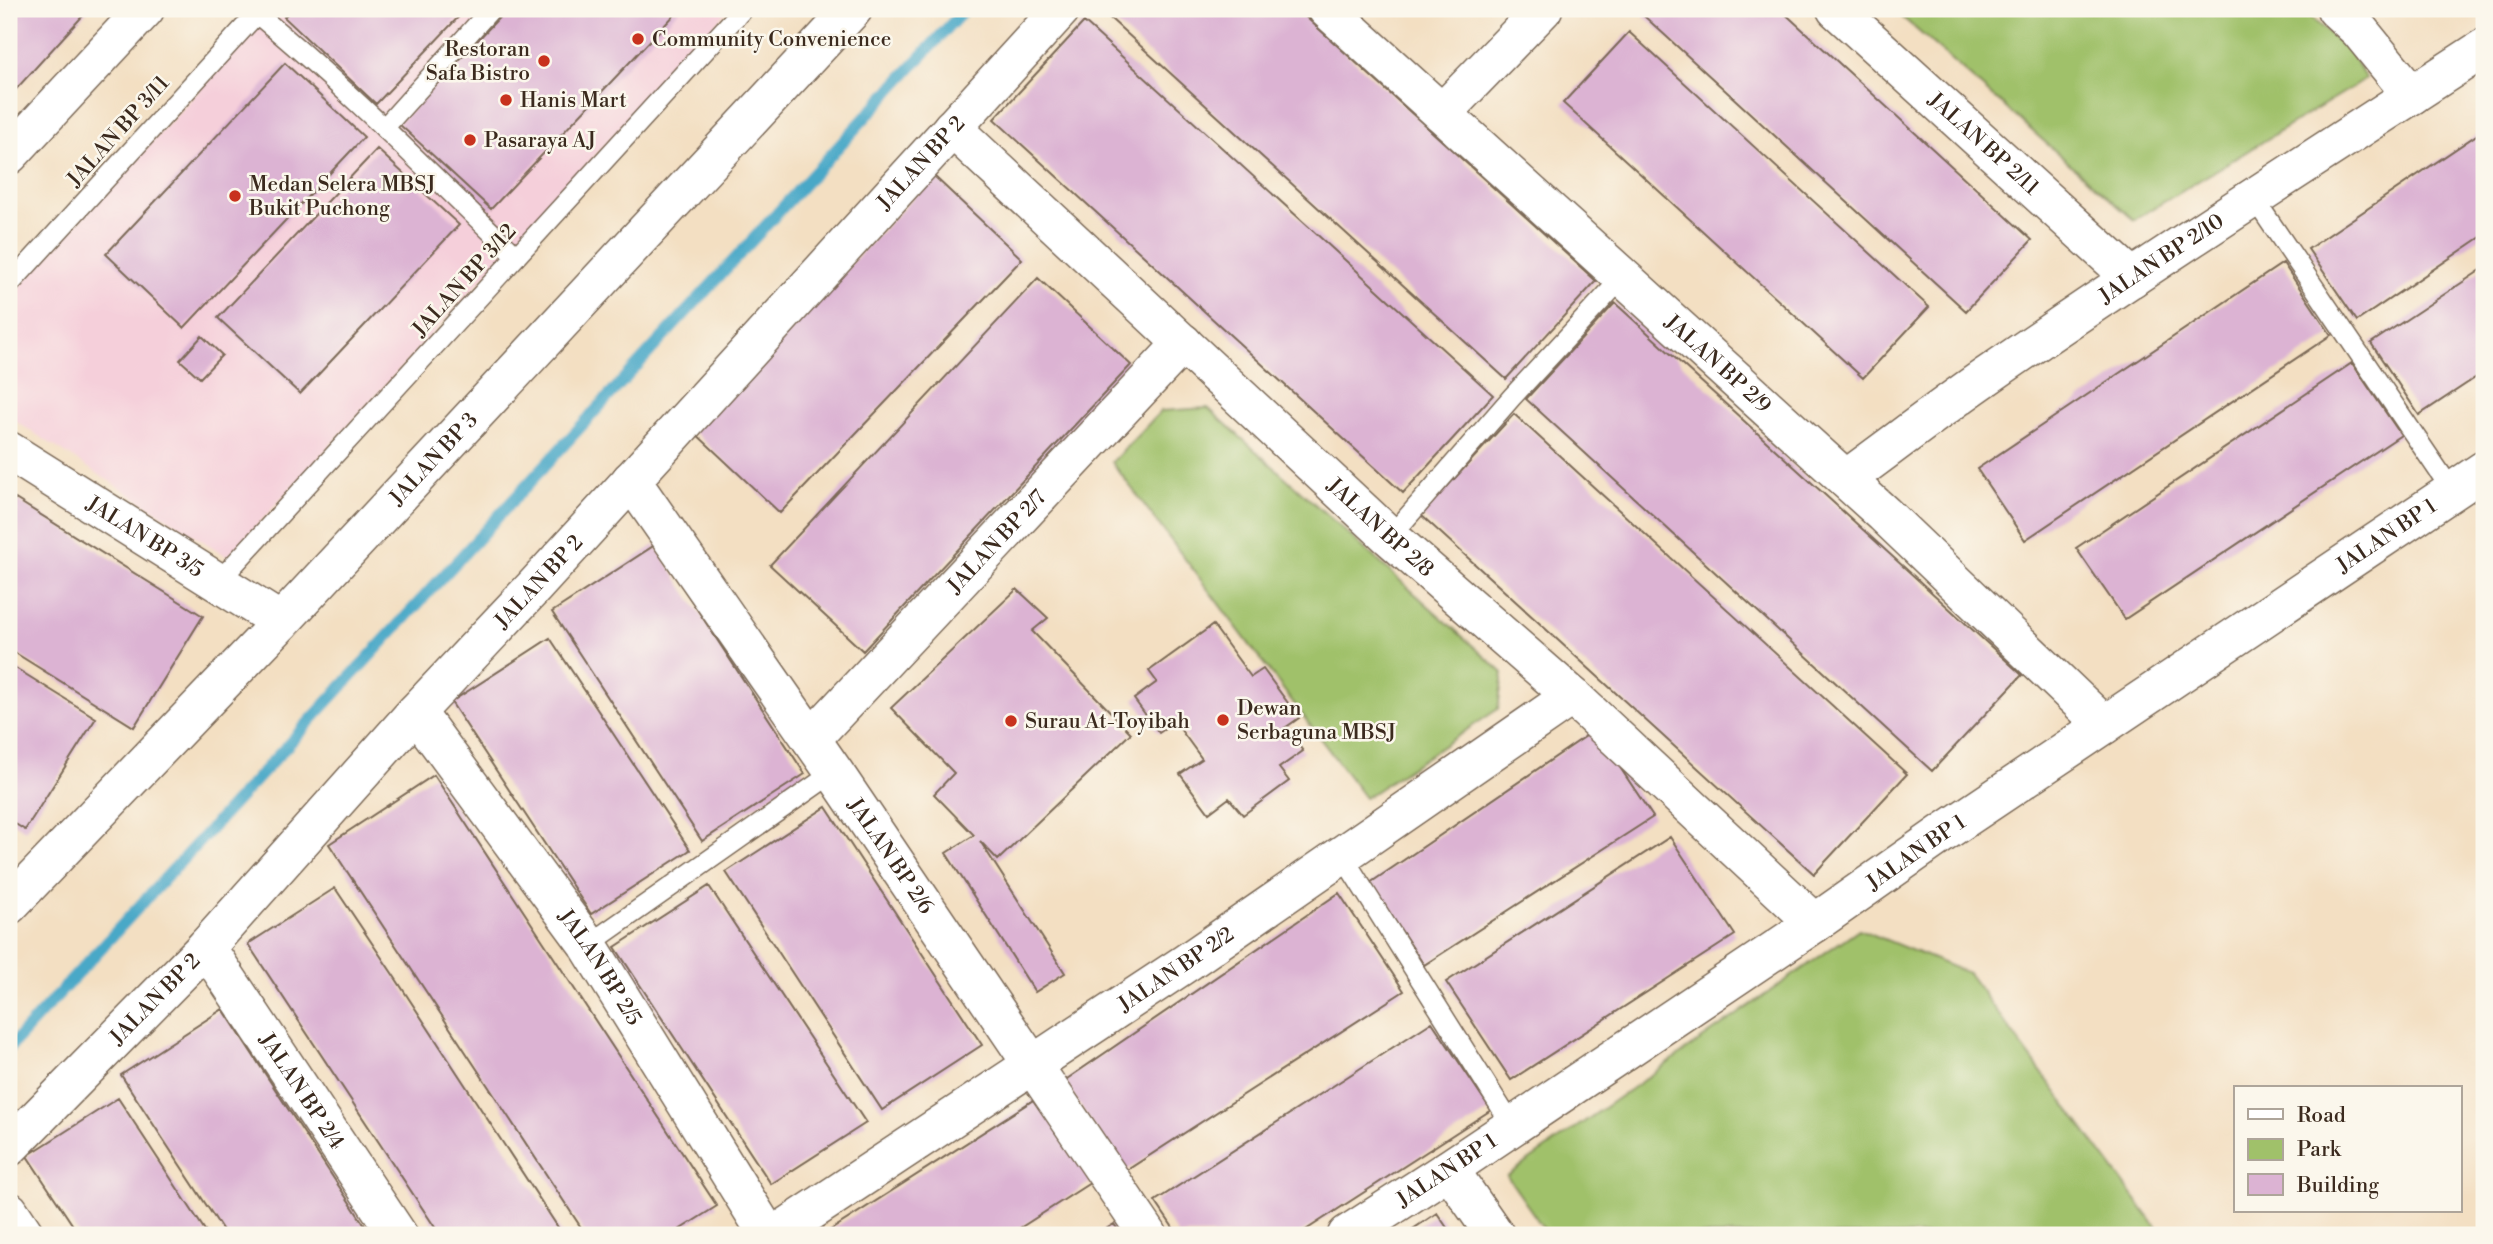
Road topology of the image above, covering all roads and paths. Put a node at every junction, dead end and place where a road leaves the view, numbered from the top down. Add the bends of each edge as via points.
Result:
1 (145, 9) edge
2 (491, 9) edge
3 (743, 9) edge
4 (853, 9) edge
5 (1061, 9) edge
6 (1327, 9) edge
7 (1543, 9) edge
8 (1836, 9) edge
9 (2336, 9) edge
10 (259, 11) edge
11 (2484, 48) edge
12 (2412, 95) junction
13 (1442, 113) junction
14 (384, 128) junction
15 (952, 128) junction
16 (9, 155) edge
17 (2253, 197) junction
18 (516, 256) junction
19 (1623, 277) junction
20 (2132, 278) junction
21 (9, 285) edge
22 (1183, 343) junction
23 (9, 451) edge
24 (2484, 470) edge
25 (631, 480) junction
26 (1846, 480) junction
27 (2453, 492) junction
28 (1390, 537) junction
29 (218, 582) junction
30 (281, 622) junction
31 (1572, 696) junction
32 (416, 712) junction
33 (2104, 725) junction
34 (811, 739) junction
35 (834, 772) junction
36 (1342, 855) junction
37 (16, 885) edge
38 (1815, 923) junction
39 (588, 945) junction
40 (206, 947) junction
41 (1032, 1066) junction
42 (1512, 1125) junction
43 (9, 1147) edge
44 (1449, 1169) junction
45 (9, 1211) edge
46 (25, 1235) edge
47 (398, 1235) edge
48 (768, 1235) edge
49 (775, 1235) edge
50 (1147, 1235) edge
51 (1347, 1235) edge
52 (1495, 1235) edge

1 - 16 street
2 - 14 lane
3 - 18 lane, JALAN BP 3/12
4 - 30 street, JALAN BP 3
5 - 15 street, JALAN BP 2
6 - 13 street, JALAN BP 2/9
7 - 13 street
8 - 20 street, JALAN BP 2/11
9 - 12 street
10 - 14 lane
10 - 21 lane, JALAN BP 3/11
11 - 12 street, JALAN BP 2/10
12 - 17 street, JALAN BP 2/10
13 - 19 street, JALAN BP 2/9
14 - 18 lane
15 - 22 street, JALAN BP 2/8
15 - 25 street, JALAN BP 2
17 - 20 street, JALAN BP 2/10
17 - 27 lane
18 - 29 lane, JALAN BP 3/12
19 - 26 street, JALAN BP 2/9
19 - 28 lane
20 - 26 street, JALAN BP 2/10
22 - 28 street, JALAN BP 2/8
22 - 34 street, JALAN BP 2/7
23 - 29 street, JALAN BP 3/5
24 - 27 street, JALAN BP 1
25 - 32 street, JALAN BP 2
25 - 34 street, JALAN BP 2/6
26 - 33 street, JALAN BP 2/9
27 - 33 street, JALAN BP 1
28 - 31 street, JALAN BP 2/8
29 - 30 street, JALAN BP 3/5
30 - 37 street, JALAN BP 3
31 - 36 street, JALAN BP 2/2
31 - 38 street, JALAN BP 2/8
32 - 39 street, JALAN BP 2/5
32 - 40 street, JALAN BP 2
33 - 38 street, JALAN BP 1
34 - 35 street, JALAN BP 2/6
35 - 39 lane
35 - 41 street, JALAN BP 2/6
36 - 41 street, JALAN BP 2/2
36 - 42 lane
38 - 42 street, JALAN BP 1
39 - 48 street, JALAN BP 2/5
40 - 43 street, JALAN BP 2
40 - 47 street, JALAN BP 2/4
41 - 49 street, JALAN BP 2/2
41 - 50 street, JALAN BP 2/6
42 - 44 street, JALAN BP 1
44 - 51 street, JALAN BP 1
44 - 52 street
45 - 46 street

